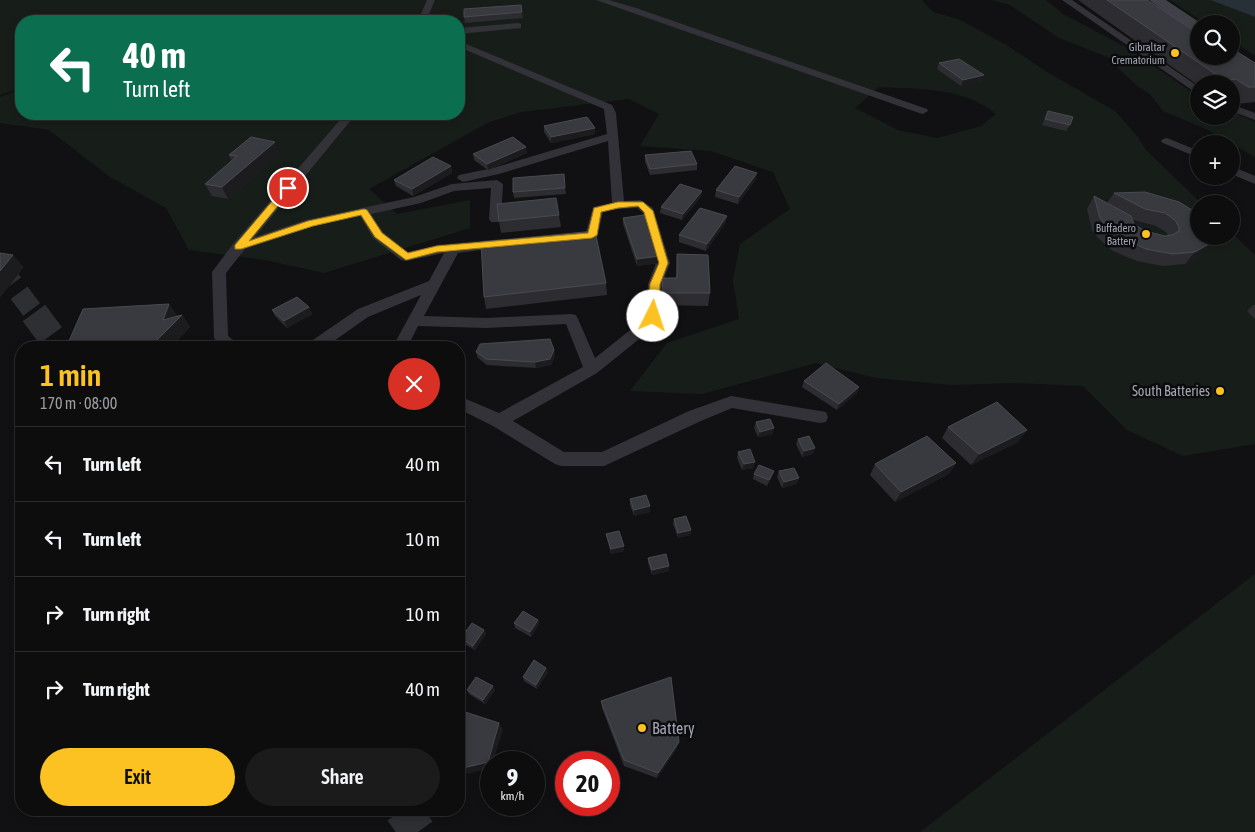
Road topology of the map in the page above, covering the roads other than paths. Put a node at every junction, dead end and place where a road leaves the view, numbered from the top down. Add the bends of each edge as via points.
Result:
1 (431, 0) edge
2 (600, 0) edge
3 (1066, 0) edge
4 (1156, 0) edge
5 (425, 15) edge
6 (1190, 23) edge
7 (518, 26) dead end
8 (465, 30) edge
9 (465, 47) edge
10 (1190, 86) edge
11 (923, 110) dead end
12 (1240, 111) edge
13 (1255, 117) edge
14 (346, 120) edge
15 (613, 136) junction
16 (1167, 141) dead end
17 (1190, 151) edge
18 (1240, 173) edge
19 (496, 177) junction
20 (1255, 180) edge
21 (618, 205) junction
22 (364, 212) junction
23 (494, 219) dead end
24 (563, 238) edge
25 (517, 242) edge
26 (238, 247) junction
27 (453, 249) junction
28 (434, 284) junction
29 (413, 321) junction
30 (226, 341) edge
31 (322, 341) edge
32 (403, 341) edge
33 (592, 370) junction
34 (465, 405) edge
35 (820, 417) dead end
36 (499, 421) junction

1 - 5 lane
2 - 11 lane
3 - 10 lane
4 - 6 main road
7 - 8 lane
9 - 15 lane via 608,107 612,112
12 - 13 lane
14 - 26 lane
15 - 19 lane
15 - 21 lane
16 - 17 lane
18 - 20 lane
19 - 22 lane
19 - 23 lane
21 - 24 lane via 597,210 592,235
21 - 33 lane via 640,204 648,211 663,263 655,284 653,316 649,323
22 - 26 lane via 311,223
22 - 27 lane via 378,235 406,257 437,249
25 - 27 lane
26 - 30 lane via 219,272 221,338
27 - 28 lane
28 - 29 lane
28 - 31 lane via 364,313
29 - 32 lane
29 - 33 lane via 486,323 570,319
33 - 36 lane
34 - 36 lane
35 - 36 lane via 731,402 604,459 561,459

